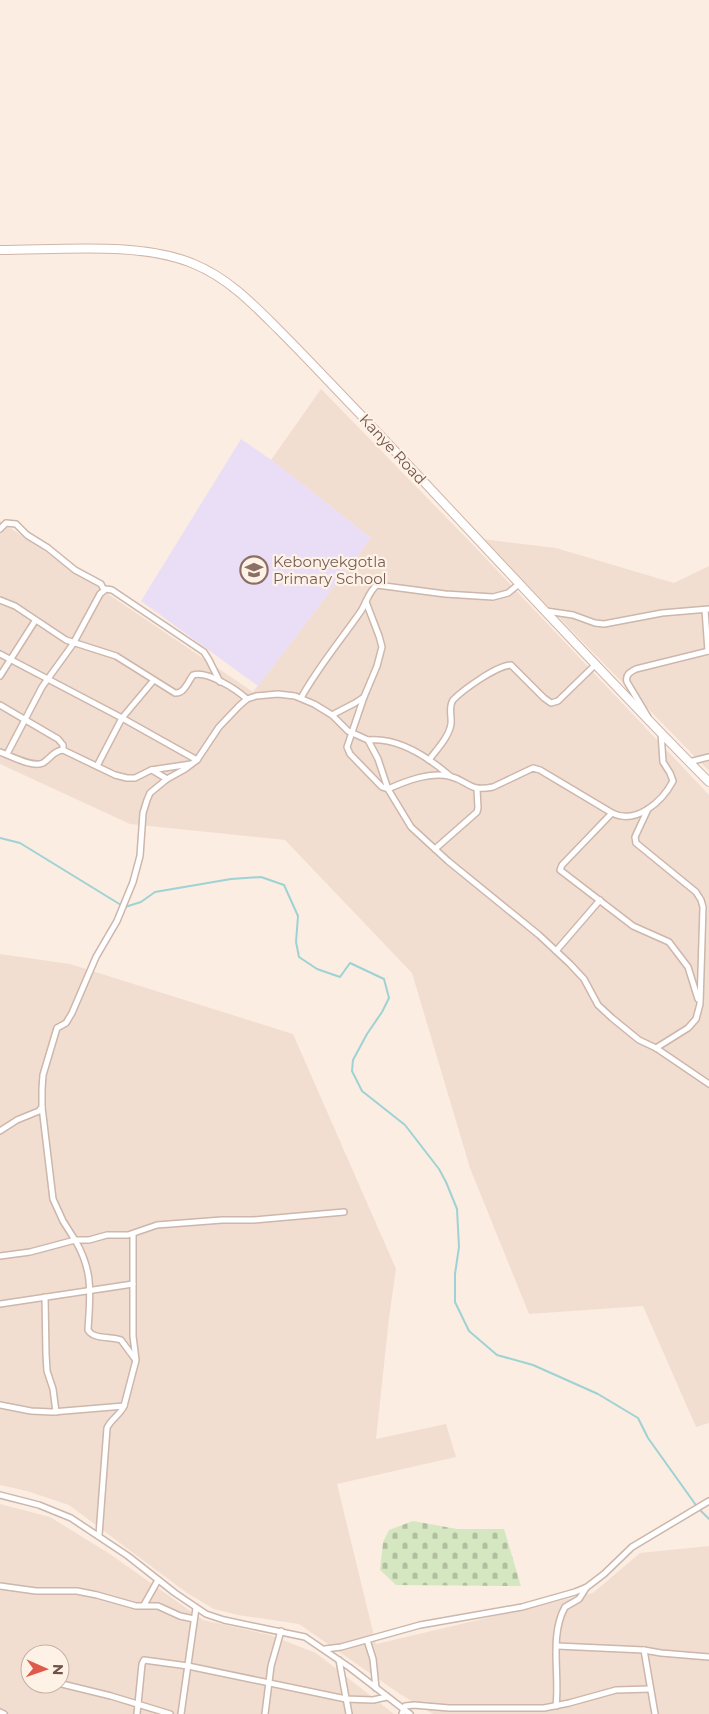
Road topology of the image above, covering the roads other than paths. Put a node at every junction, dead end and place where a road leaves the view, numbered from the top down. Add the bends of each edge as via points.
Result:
1 (0, 250) edge
2 (0, 529) edge
3 (518, 584) junction
4 (104, 590) junction
5 (0, 600) edge
6 (366, 602) junction
7 (707, 609) edge
8 (545, 611) junction
9 (35, 621) junction
10 (74, 644) junction
11 (709, 651) edge
12 (0, 654) edge
13 (10, 660) junction
14 (596, 664) junction
15 (0, 676) edge
16 (48, 678) junction
17 (153, 681) junction
18 (220, 682) junction
19 (364, 697) junction
20 (301, 698) junction
21 (247, 699) junction
22 (0, 705) edge
23 (332, 715) junction
24 (24, 718) junction
25 (122, 718) junction
26 (650, 720) junction
27 (352, 733) junction
28 (661, 733) junction
29 (368, 740) junction
30 (63, 750) junction
31 (0, 752) edge
32 (7, 754) junction
33 (709, 758) edge
34 (429, 760) junction
35 (195, 762) junction
36 (689, 762) junction
37 (97, 766) junction
38 (154, 772) junction
39 (450, 776) junction
40 (167, 779) junction
41 (709, 782) edge
42 (158, 787) junction
43 (388, 789) junction
44 (477, 789) junction
45 (648, 809) junction
46 (612, 813) junction
47 (435, 849) junction
48 (600, 900) junction
49 (556, 951) junction
50 (700, 1004) junction
51 (656, 1048) junction
52 (709, 1084) edge
53 (42, 1107) junction
54 (0, 1131) edge
55 (344, 1212) dead end
56 (133, 1234) junction
57 (75, 1240) junction
58 (0, 1256) edge
59 (133, 1284) junction
60 (89, 1291) junction
61 (45, 1297) junction
62 (0, 1304) edge
63 (136, 1360) junction
64 (0, 1405) edge
65 (124, 1406) junction
66 (56, 1412) junction
67 (0, 1495) edge
68 (709, 1501) edge
69 (99, 1535) junction
70 (158, 1580) junction
71 (0, 1586) edge
72 (586, 1587) junction
73 (144, 1605) junction
74 (196, 1608) junction
75 (194, 1619) junction
76 (281, 1631) junction
77 (367, 1640) junction
78 (556, 1646) junction
79 (324, 1649) junction
80 (644, 1650) junction
81 (709, 1657) edge
82 (339, 1660) junction
83 (188, 1666) junction
84 (268, 1682) junction
85 (70, 1686) edge
86 (376, 1688) junction
87 (650, 1689) junction
88 (387, 1697) junction
89 (346, 1699) junction
90 (138, 1704) junction
91 (556, 1706) junction
92 (538, 1711) edge
93 (0, 1712) edge
94 (402, 1712) edge
95 (4, 1714) edge
96 (137, 1714) edge
97 (170, 1714) edge
98 (181, 1714) edge
99 (265, 1714) edge
100 (349, 1714) edge
101 (410, 1714) edge
102 (654, 1714) edge

1 - 3 main road, Kanye Road via 147,252 181,259 220,278 240,292 302,352
2 - 4 street via 6,524 16,524 75,570 101,584
3 - 6 street via 508,593 493,597 378,584
3 - 8 main road, Kanye Road
4 - 10 street
4 - 18 street via 112,590 204,652
5 - 9 street via 15,606
6 - 19 street via 382,647
6 - 20 street
7 - 8 street via 662,613 604,624
7 - 11 street
8 - 14 main road, Kanye Road
9 - 10 street
9 - 13 street
10 - 16 street
10 - 17 street via 116,656
11 - 26 street via 636,669 628,674 627,682
12 - 13 street
13 - 15 street
13 - 16 street
14 - 26 main road, Kanye Road
14 - 34 street via 552,703 511,665 488,675 453,700 449,731
16 - 24 street
16 - 25 street
17 - 18 street via 177,694 195,674
17 - 25 street
18 - 21 street
19 - 23 street
19 - 27 street
20 - 21 street via 288,694 264,694
20 - 23 street
21 - 35 street via 219,728
22 - 24 street
23 - 27 street
24 - 30 street via 58,738
24 - 32 street
25 - 35 street
25 - 37 street
26 - 28 main road, Kanye Road
27 - 29 street
27 - 43 street via 347,747 350,754
28 - 36 main road, Kanye Road
28 - 45 street via 663,762 673,781
29 - 34 street via 382,739
29 - 43 street
30 - 32 street via 54,752 38,764
30 - 37 street
31 - 32 street
33 - 36 street
34 - 39 street
35 - 38 street
35 - 40 street
36 - 41 main road, Kanye Road
37 - 38 street via 132,779
38 - 40 street
38 - 42 street
39 - 43 street via 417,779
39 - 44 street
40 - 42 street
42 - 53 street via 150,793 144,806 140,856 117,921 96,957 69,1018 57,1028 43,1075
43 - 47 street via 411,827
44 - 46 street via 493,787 536,768
44 - 47 street via 477,812
45 - 46 street via 630,816
45 - 50 street via 635,838 636,843 696,892 701,900
46 - 48 street via 560,868 562,873
47 - 49 street
48 - 49 street
48 - 50 street via 633,926 669,942 688,967
49 - 51 street via 584,980 598,1004 639,1040
50 - 51 street via 696,1019 688,1028
51 - 52 street
53 - 54 street
53 - 57 street via 53,1199 62,1222
55 - 56 street via 157,1225
56 - 57 street
56 - 59 street
57 - 58 street
57 - 60 street via 86,1262
59 - 60 street
59 - 63 street
60 - 61 street
60 - 63 street via 88,1330 91,1334 121,1340
61 - 62 street
61 - 66 street via 46,1363
63 - 65 street
64 - 66 street
65 - 66 street
65 - 69 street via 107,1428
67 - 69 street via 57,1511
68 - 72 street via 632,1547
69 - 70 street
70 - 73 street
70 - 74 street
71 - 73 street via 77,1591
72 - 77 street via 522,1607 420,1625
72 - 78 street via 579,1599 563,1611
73 - 75 street via 158,1606
74 - 75 street
74 - 76 street via 216,1618
75 - 83 street
76 - 79 street via 305,1637
76 - 84 street
77 - 79 street
77 - 86 street
78 - 80 street
78 - 91 street
79 - 82 street
80 - 81 street
80 - 87 street
82 - 86 street
82 - 89 street
83 - 84 street
83 - 90 street via 144,1660
83 - 98 street
84 - 89 street
84 - 99 street
85 - 90 street
86 - 88 street
87 - 91 street via 616,1690
87 - 102 street
88 - 89 street
88 - 94 street
89 - 100 street
90 - 96 street
90 - 97 street
91 - 92 street
92 - 94 street via 414,1705 405,1706
93 - 95 street
94 - 101 street

